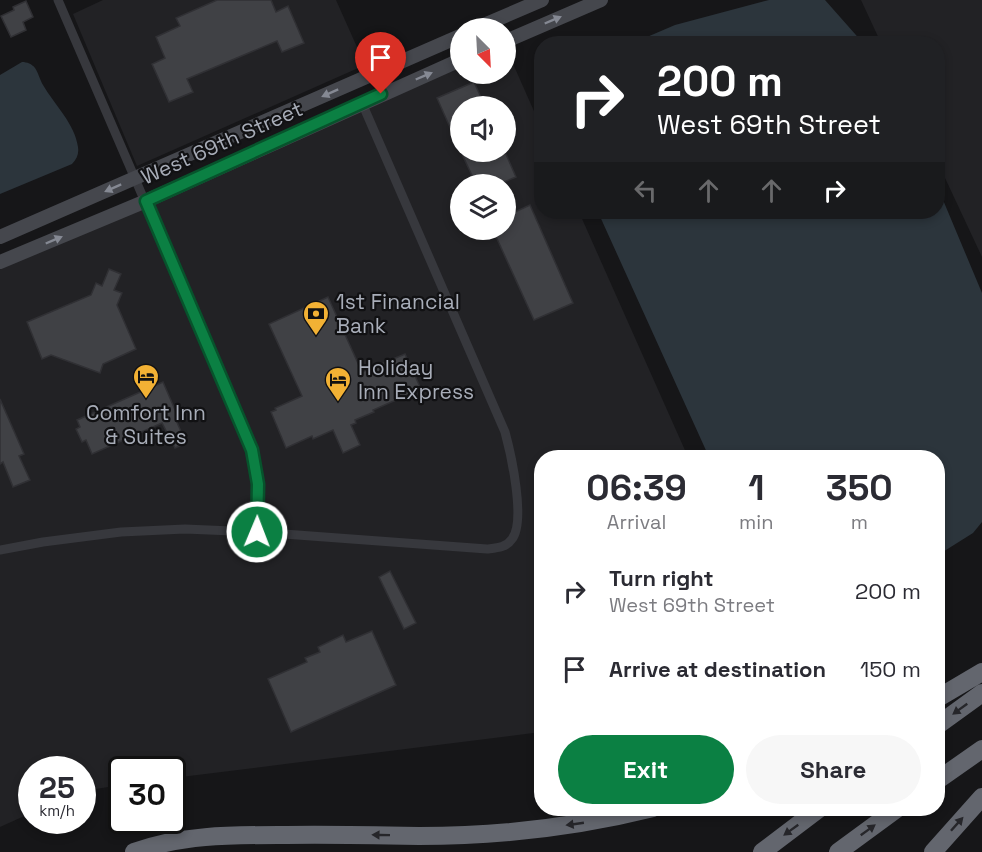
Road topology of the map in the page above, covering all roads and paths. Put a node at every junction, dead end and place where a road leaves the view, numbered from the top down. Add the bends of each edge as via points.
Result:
1 (58, 0) edge
2 (601, 0) edge
3 (538, 1) edge
4 (500, 18) edge
5 (516, 37) edge
6 (450, 40) edge
7 (450, 64) edge
8 (362, 103) junction
9 (135, 178) junction
10 (146, 201) junction
11 (0, 237) edge
12 (0, 262) edge
13 (257, 532) junction
14 (0, 550) edge
15 (982, 672) edge
16 (982, 693) edge
17 (945, 694) edge
18 (945, 720) edge
19 (982, 749) edge
20 (945, 775) edge
21 (982, 796) edge
22 (614, 816) edge
23 (809, 816) edge
24 (886, 816) edge
25 (134, 852) edge
26 (762, 852) edge
27 (838, 852) edge
28 (933, 852) edge

1 - 9 street
5 -> 2 street
3 - 4 street
6 -> 9 street, West 69th Street
8 -> 7 street, West 69th Street
8 - 10 street, West 69th Street
8 - 13 street via 505,432 514,465 516,530 514,538 498,548
9 - 10 street
9 -> 11 street, West 69th Street
12 -> 10 street, West 69th Street
10 - 13 street via 252,450 258,484
13 - 14 street via 121,532
15 - 17 highway
16 -> 18 highway
19 - 20 highway
28 -> 21 highway
22 -> 25 highway via 505,832 228,836 186,840
23 -> 26 highway
27 -> 24 highway

